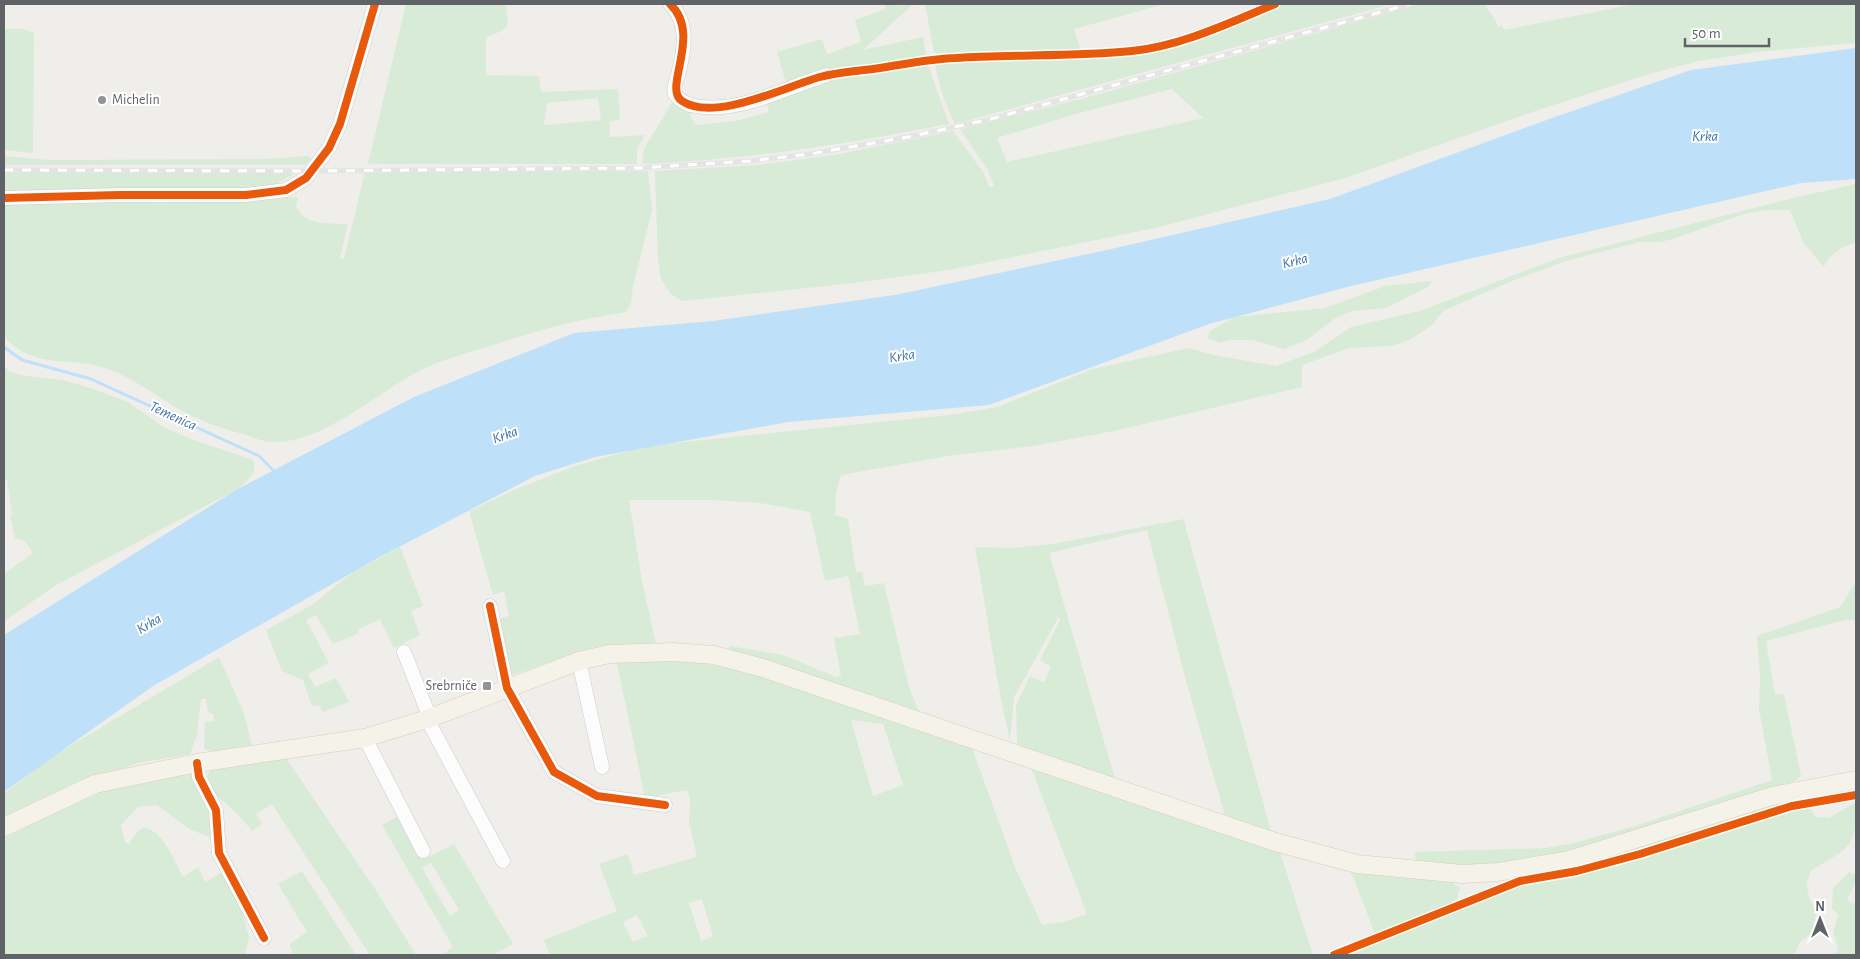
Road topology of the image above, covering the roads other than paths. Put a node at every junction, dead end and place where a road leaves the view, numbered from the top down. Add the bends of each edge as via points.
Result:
1 (375, 4) edge
2 (670, 4) edge
3 (826, 75) dead end
4 (4, 198) edge
5 (490, 606) dead end
6 (404, 652) dead end
7 (579, 662) junction
8 (507, 688) junction
9 (428, 719) junction
10 (365, 738) junction
11 (197, 763) junction
12 (602, 767) dead end
13 (1856, 780) edge
14 (665, 805) dead end
15 (4, 827) edge
16 (423, 851) dead end
17 (503, 860) dead end
18 (264, 938) dead end

1 - 4 street via 340,124 320,161 306,178 291,187 268,194 246,195
2 - 3 street via 681,21 685,38 674,87 675,94 682,101 705,107 756,101
5 - 8 street
6 - 9 street
7 - 8 main road
7 - 12 street
7 - 13 main road via 609,654 673,652 714,656 764,668 1275,842 1357,864 1406,870 1462,874 1498,872 1569,860 1772,796
8 - 9 main road
8 - 14 street via 554,772 597,796
9 - 10 main road
9 - 17 street
10 - 11 main road
10 - 16 street
11 - 15 main road via 95,784
11 - 18 street via 199,777 216,810 219,853

